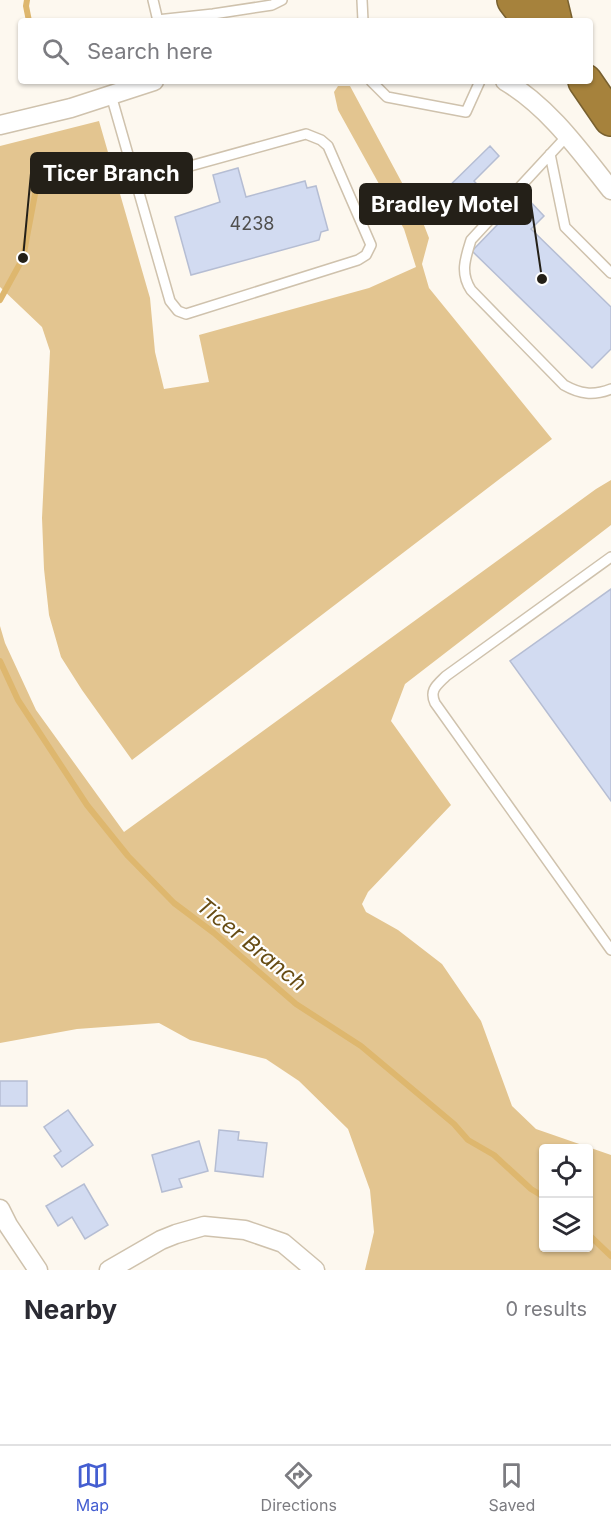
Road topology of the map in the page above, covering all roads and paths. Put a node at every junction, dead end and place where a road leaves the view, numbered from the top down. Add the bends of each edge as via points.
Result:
1 (153, 0) edge
2 (282, 0) edge
3 (362, 0) edge
4 (514, 0) edge
5 (550, 0) edge
6 (157, 18) edge
7 (182, 18) edge
8 (363, 18) edge
9 (528, 18) edge
10 (554, 18) edge
11 (145, 84) edge
12 (374, 84) edge
13 (479, 84) edge
14 (510, 84) edge
15 (111, 95) junction
16 (0, 124) edge
17 (567, 136) junction
18 (550, 154) junction
19 (136, 181) junction
20 (611, 190) edge
21 (611, 273) edge
22 (611, 389) edge
23 (611, 557) edge
24 (611, 950) edge
25 (0, 1209) edge
26 (38, 1270) edge
27 (109, 1270) edge
28 (315, 1270) edge

1 - 6 lane
2 - 7 lane via 272,5
3 - 8 lane
4 - 9 highway
5 - 10 highway
11 - 15 street
12 - 13 lane via 387,97 466,112
14 - 17 street via 544,111
15 - 16 street
15 - 19 lane
17 - 18 lane
17 - 20 street
18 - 21 lane via 565,226
18 - 22 lane via 471,240 464,269 466,282 564,385 589,394
19 - 19 lane via 170,301 186,314 358,260 371,245 328,146 306,134
23 - 24 lane via 446,676 432,696
25 - 26 street
27 - 28 street via 161,1240 204,1226 245,1230 283,1243

